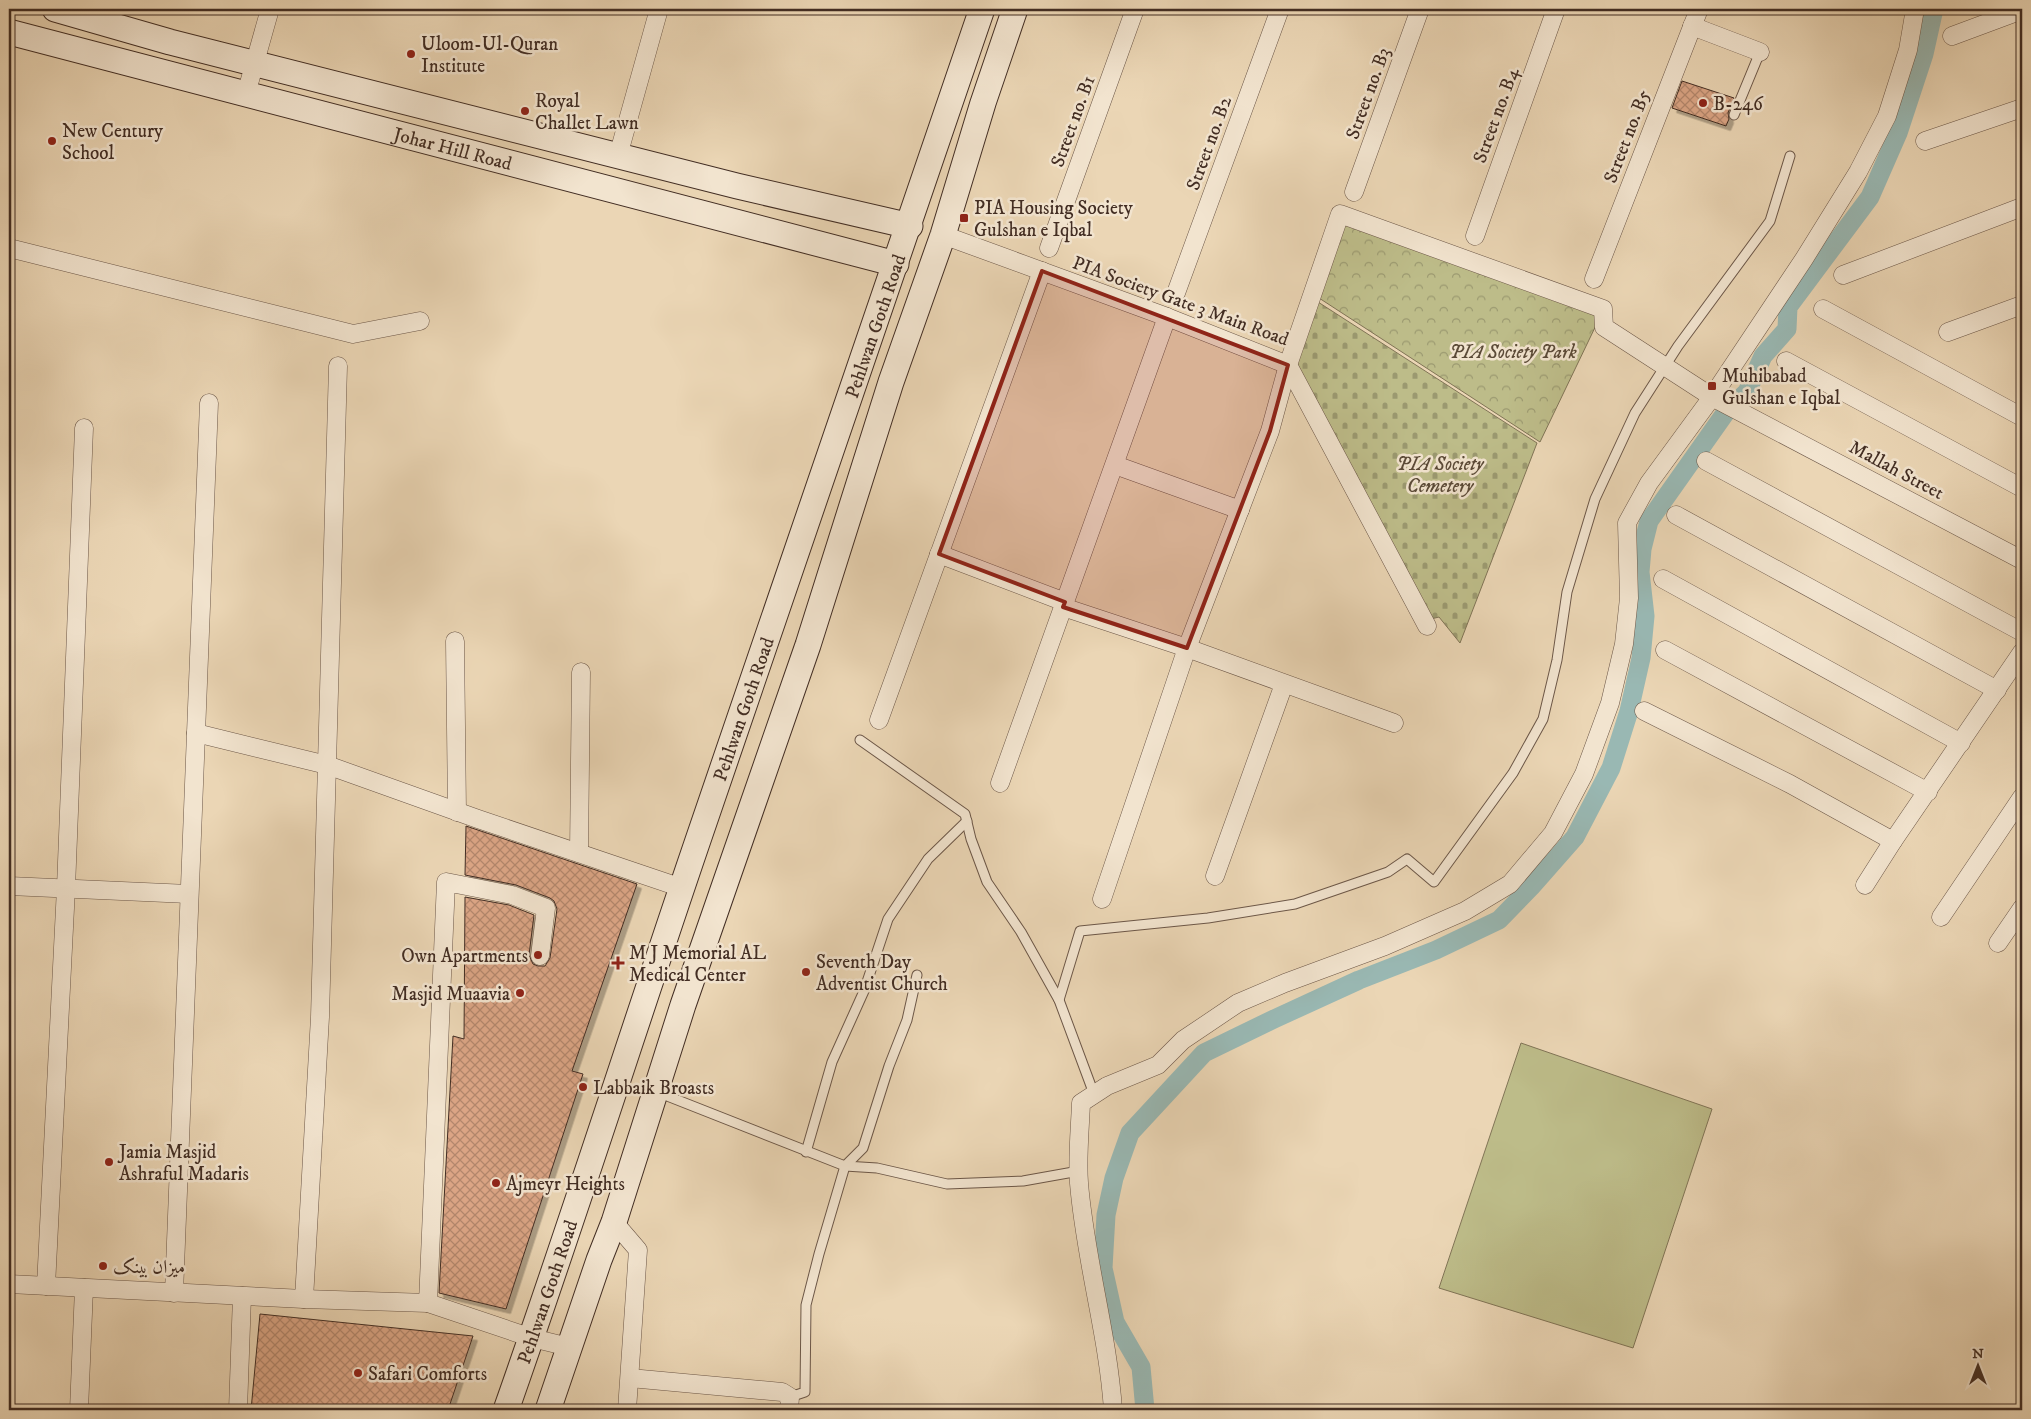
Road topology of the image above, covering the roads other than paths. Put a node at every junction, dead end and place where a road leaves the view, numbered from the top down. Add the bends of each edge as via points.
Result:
1 (55, 9) edge
2 (270, 9) edge
3 (659, 9) edge
4 (982, 9) edge
5 (1015, 9) edge
6 (1135, 9) edge
7 (1280, 9) edge
8 (1420, 9) edge
9 (1556, 9) edge
10 (1699, 9) edge
11 (1915, 9) edge
12 (2022, 10) edge
13 (1692, 26) junction
14 (9, 32) edge
15 (1952, 36) dead end
16 (1760, 52) joint
17 (255, 63) junction
18 (246, 94) junction
19 (2022, 108) edge
20 (1734, 115) dead end
21 (946, 116) junction
22 (976, 126) junction
23 (1925, 142) dead end
24 (618, 156) junction
25 (1790, 156) dead end
26 (1354, 192) dead end
27 (2022, 206) edge
28 (910, 226) junction
29 (943, 235) junction
30 (1475, 236) dead end
31 (9, 248) edge
32 (1049, 248) dead end
33 (896, 264) junction
34 (1042, 271) junction
35 (1843, 275) dead end
36 (1594, 279) dead end
37 (1176, 293) dead end
38 (2022, 305) edge
39 (1823, 309) dead end
40 (1167, 317) junction
41 (420, 321) dead end
42 (1604, 326) joint
43 (1948, 332) dead end
44 (1786, 361) dead end
45 (1288, 365) junction
46 (1666, 365) junction
47 (338, 366) dead end
48 (858, 369) junction
49 (891, 382) junction
50 (1718, 400) junction
51 (209, 403) dead end
52 (2022, 417) edge
53 (84, 428) dead end
54 (1706, 462) dead end
55 (1115, 465) junction
56 (2022, 488) edge
57 (1240, 510) junction
58 (1676, 515) dead end
59 (939, 554) junction
60 (2022, 560) edge
61 (1663, 579) dead end
62 (1064, 604) junction
63 (1428, 626) dead end
64 (2022, 632) edge
65 (455, 641) dead end
66 (1187, 648) junction
67 (1664, 650) dead end
68 (2022, 652) edge
69 (581, 672) dead end
70 (1284, 684) junction
71 (1997, 690) junction
72 (1644, 711) dead end
73 (879, 720) dead end
74 (1394, 723) dead end
75 (196, 733) junction
76 (860, 740) dead end
77 (1961, 743) junction
78 (327, 765) junction
79 (1000, 783) dead end
80 (1928, 792) junction
81 (2022, 797) edge
82 (457, 812) junction
83 (967, 821) junction
84 (1893, 841) junction
85 (579, 853) junction
86 (1215, 876) dead end
87 (1865, 885) dead end
88 (9, 886) edge
89 (66, 888) junction
90 (682, 888) junction
91 (190, 894) junction
92 (1102, 899) dead end
93 (2022, 908) edge
94 (673, 917) junction
95 (1941, 917) dead end
96 (708, 931) junction
97 (1998, 943) dead end
98 (540, 956) dead end
99 (917, 975) dead end
100 (1059, 1000) junction
101 (657, 1092) junction
102 (1094, 1094) junction
103 (607, 1117) junction
104 (643, 1129) junction
105 (806, 1152) junction
106 (845, 1166) junction
107 (1079, 1171) junction
108 (614, 1222) junction
109 (9, 1284) edge
110 (46, 1286) junction
111 (84, 1288) junction
112 (174, 1293) junction
113 (242, 1296) junction
114 (304, 1299) junction
115 (428, 1303) junction
116 (532, 1338) junction
117 (569, 1347) junction
118 (630, 1378) junction
119 (790, 1404) edge
120 (79, 1410) edge
121 (238, 1410) edge
122 (506, 1410) edge
123 (548, 1410) edge
124 (627, 1410) edge
125 (1113, 1410) edge

1 - 17 main road
2 - 17 street
3 - 24 street
4 - 21 main road, Pehlwan Goth Road
5 - 22 main road, Pehlwan Goth Road
6 - 32 street, Street no. B1
7 - 37 street, Street no. B2
8 - 26 street, Street no. B3
9 - 30 street, Street no. B4
10 - 13 street, Street no. B5
11 - 50 street via 1908,50 1887,116 1858,172
12 - 15 street
13 - 16 street
13 - 36 street, Street no. B5
14 - 18 main road, Johar Hill Road
16 - 20 lane
17 - 18 street
17 - 24 main road
18 - 33 main road, Johar Hill Road
19 - 23 street
21 - 22 main road
21 - 28 main road, Pehlwan Goth Road
22 - 29 main road, Pehlwan Goth Road
24 - 28 main road
25 - 46 lane via 1770,221
27 - 35 street
28 - 33 main road, Pehlwan Goth Road
29 - 34 street, PIA Society Gate 3 Main Road
29 - 49 main road, Pehlwan Goth Road
31 - 41 street via 353,334
33 - 48 main road, Pehlwan Goth Road
34 - 40 street, PIA Society Gate 3 Main Road
34 - 59 street
38 - 43 street
39 - 52 street
40 - 45 street, PIA Society Gate 3 Main Road
40 - 55 street
42 - 45 street, PIA Society Gate 3 Main Road via 1603,309 1340,214
42 - 46 street, Mallah Street
44 - 56 street
45 - 57 street via 1270,430
45 - 63 street
46 - 50 street, Mallah Street
46 - 100 lane via 1635,413 1595,499 1567,592 1557,660 1543,719 1513,773 1434,882 1407,859 1388,872 1295,904 1208,918 1080,932
47 - 78 street
48 - 49 main road
48 - 90 main road, Pehlwan Goth Road
49 - 96 main road, Pehlwan Goth Road via 808,645
50 - 60 street, Mallah Street
50 - 102 street via 1649,482 1627,523 1629,598 1624,644 1610,703 1584,774 1553,833 1510,884 1465,911 1386,946 1238,1003 1183,1040 1158,1065
51 - 75 street
53 - 89 street
54 - 64 street
55 - 57 street
55 - 62 street
57 - 66 street
58 - 71 street
59 - 62 street
59 - 73 street
61 - 77 street
62 - 66 street
62 - 79 street
65 - 82 street
66 - 70 street
66 - 92 street
67 - 80 street
68 - 71 street
69 - 85 street
70 - 74 street
70 - 86 street
71 - 77 street
72 - 84 street via 1790,784
75 - 78 street
75 - 91 street
76 - 83 lane via 966,814
77 - 80 street
78 - 82 street
78 - 114 street via 320,1017
80 - 84 street
81 - 95 street
82 - 85 street
83 - 100 lane via 987,882 1021,932
83 - 105 lane via 928,859 888,919 864,992 832,1062
84 - 87 street
85 - 90 street
88 - 89 street
89 - 91 street
89 - 110 street
90 - 94 main road, Pehlwan Goth Road
91 - 112 street
93 - 97 street
94 - 96 main road
94 - 103 main road, Pehlwan Goth Road
96 - 101 main road, Pehlwan Goth Road
98 - 115 street via 546,908 512,895 446,882
99 - 106 lane via 908,1020 888,1066 863,1148
100 - 102 lane
101 - 104 main road, Pehlwan Goth Road
101 - 105 lane
102 - 107 street via 1081,1103
103 - 104 main road
103 - 116 main road, Pehlwan Goth Road
104 - 108 main road, Pehlwan Goth Road
105 - 106 lane
106 - 107 lane via 877,1168 947,1184 1023,1181
106 - 119 lane via 806,1305 805,1392
107 - 125 street via 1093,1281 1111,1374
108 - 117 main road, Pehlwan Goth Road
108 - 118 street via 638,1250
109 - 110 street
110 - 111 street
111 - 112 street
111 - 120 street
112 - 113 street
113 - 114 street
113 - 121 street
114 - 115 street
115 - 116 street
116 - 117 street
116 - 122 main road, Pehlwan Goth Road
117 - 123 main road, Pehlwan Goth Road
118 - 119 street via 782,1392
118 - 124 street

